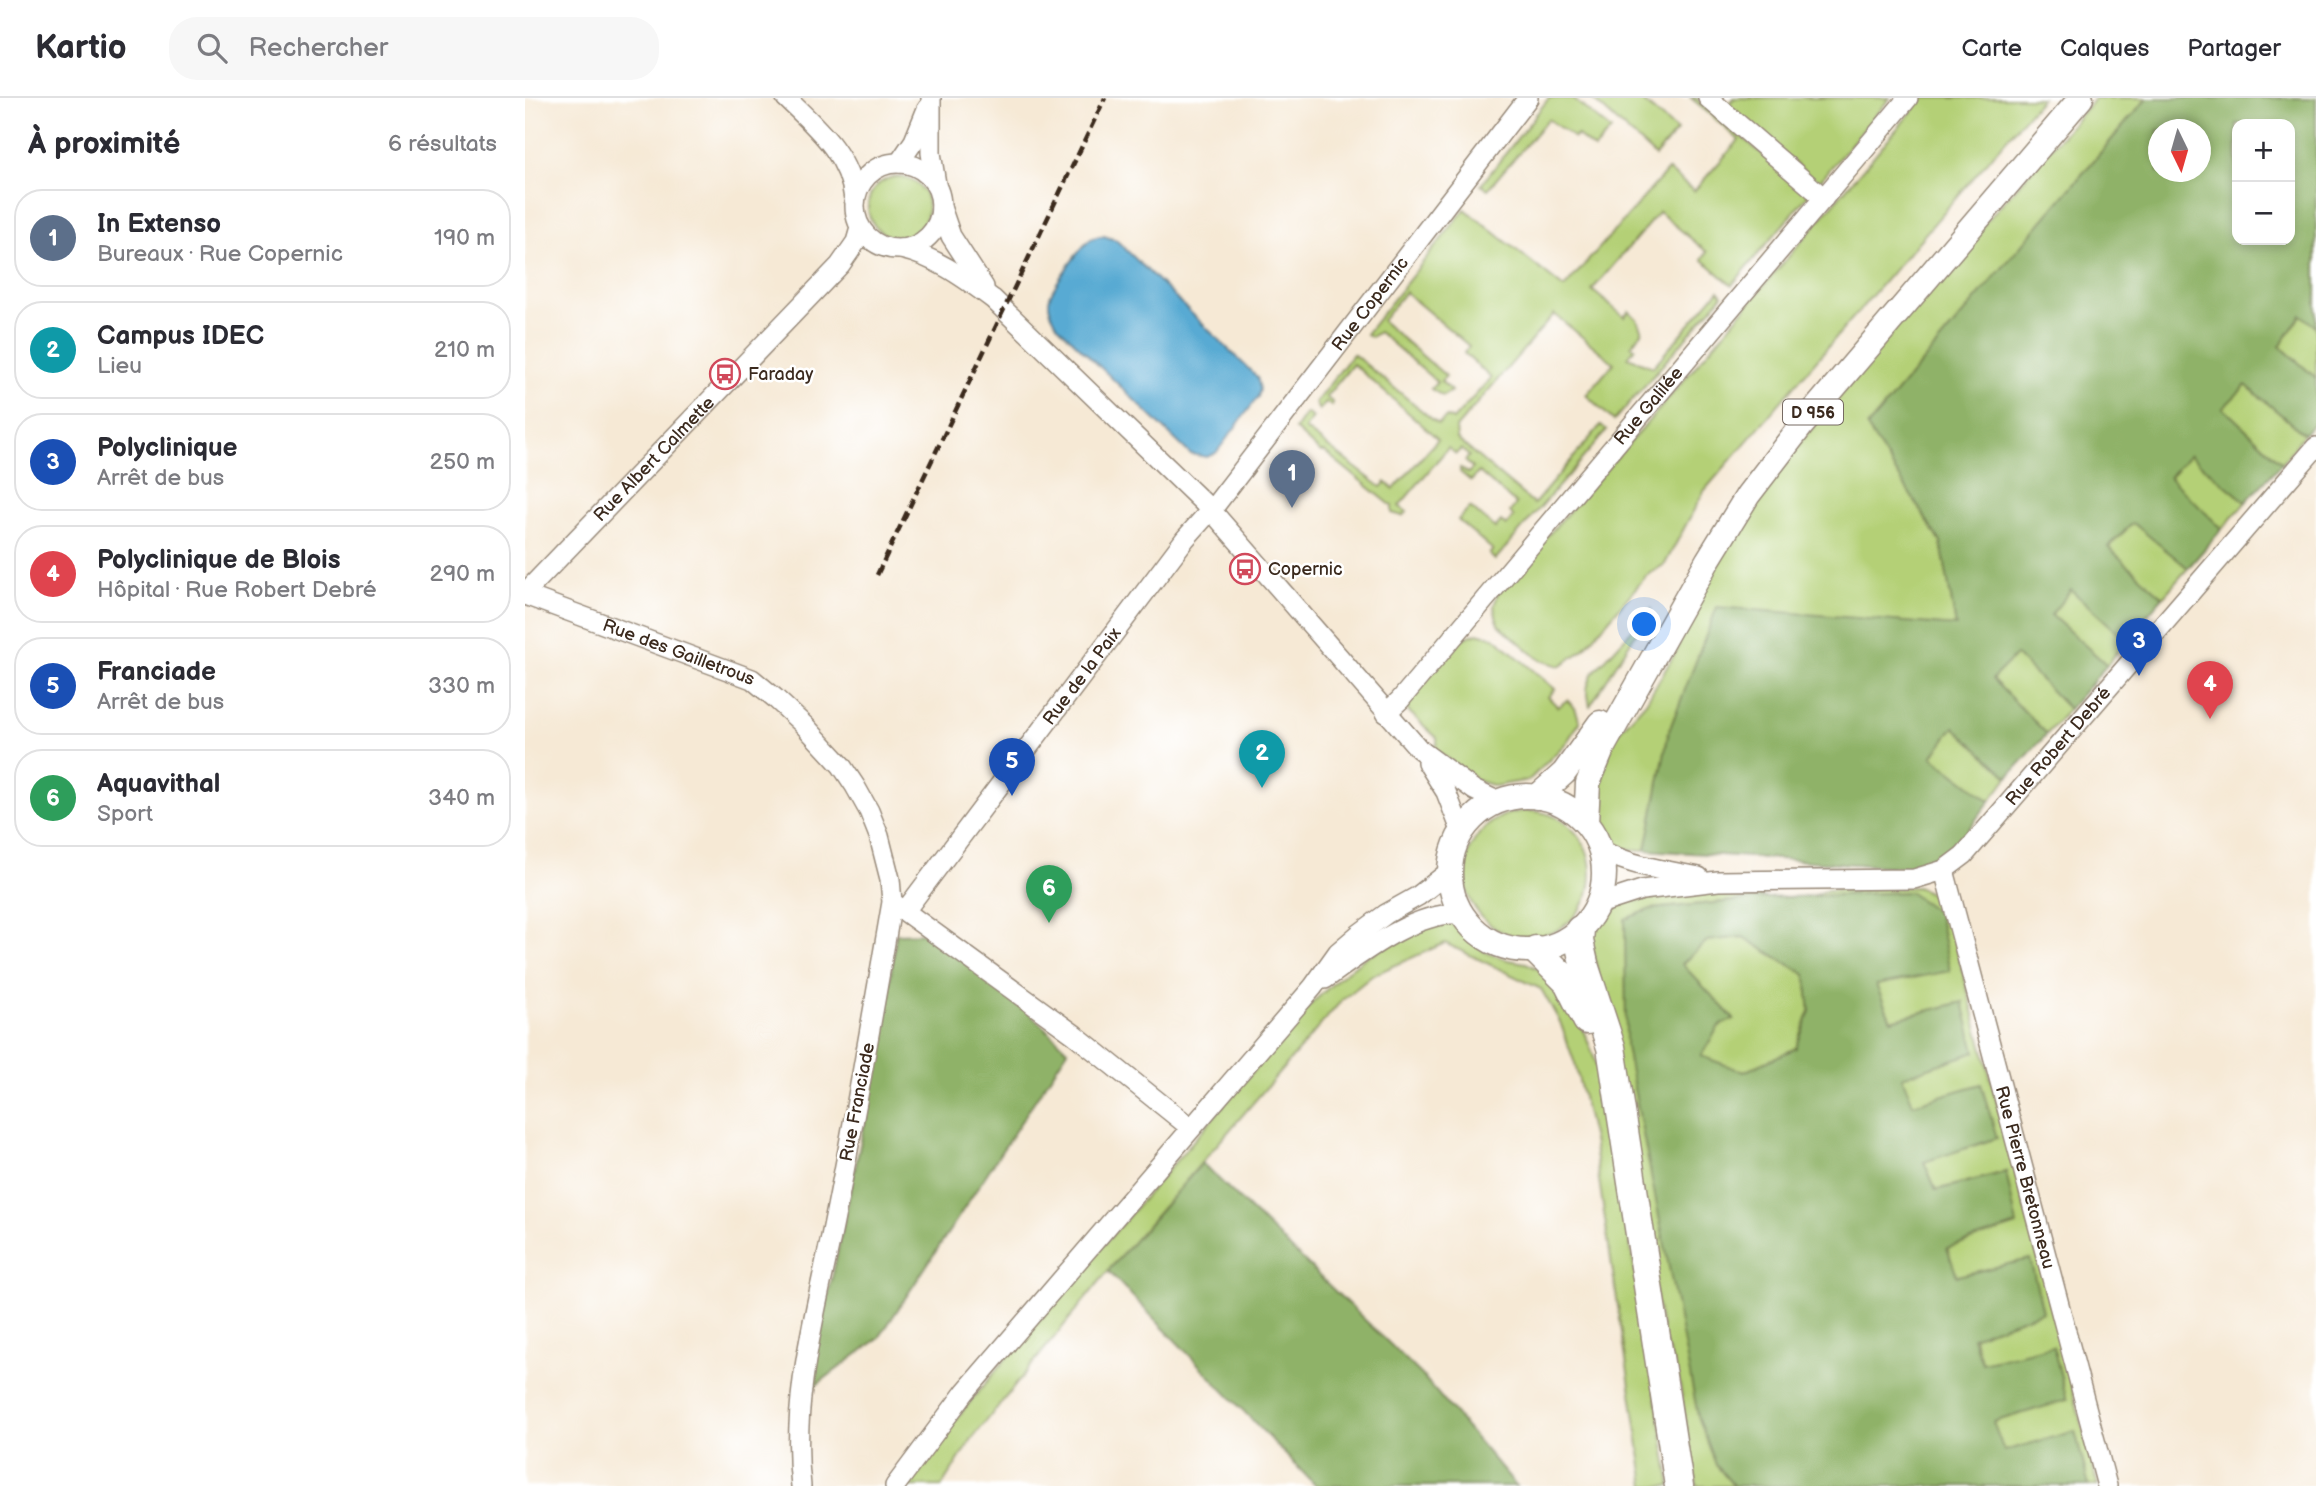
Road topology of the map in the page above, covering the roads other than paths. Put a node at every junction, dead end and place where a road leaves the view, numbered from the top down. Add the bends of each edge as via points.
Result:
1 (786, 98) edge
2 (930, 98) edge
3 (1528, 98) edge
4 (1708, 98) edge
5 (1908, 98) edge
6 (2063, 98) edge
7 (2081, 98) edge
8 (825, 137) junction
9 (897, 163) junction
10 (936, 186) junction
11 (1824, 198) junction
12 (854, 204) junction
13 (941, 206) junction
14 (860, 228) junction
15 (880, 246) junction
16 (901, 250) junction
17 (840, 265) junction
18 (993, 299) junction
19 (2314, 451) edge
20 (1211, 510) junction
21 (525, 594) edge
22 (1386, 713) junction
23 (815, 737) joint
24 (1419, 749) junction
25 (1537, 797) junction
26 (1499, 802) junction
27 (1586, 823) junction
28 (1462, 832) junction
29 (1602, 851) junction
30 (1944, 870) junction
31 (1450, 871) junction
32 (1718, 881) junction
33 (1598, 904) junction
34 (898, 907) junction
35 (1462, 915) junction
36 (1580, 930) junction
37 (1536, 950) junction
38 (1313, 987) junction
39 (1617, 1097) junction
40 (1191, 1128) junction
41 (801, 1486) edge
42 (895, 1486) edge
43 (1679, 1486) edge
44 (2107, 1486) edge

1 - 8 street
2 - 9 street via 914,141
2 - 10 street
3 - 20 street, Rue Copernic
4 - 11 street
5 - 11 street, Rue Galilée
6 - 25 main road, D 956 via 1759,456 1715,521 1595,732 1564,773
7 - 27 main road, D 956 via 1801,425 1748,495 1603,747 1588,783
8 - 9 street via 855,157
8 - 12 street via 847,167
9 - 10 street via 919,169
9 - 12 street via 870,173
10 - 13 street
11 - 22 street, Rue Galilée
12 - 14 street
13 - 16 street via 940,218 924,241
13 - 18 street via 951,236
14 - 15 street
14 - 17 street, Rue Albert Calmette
15 - 16 street
15 - 17 street, Rue Albert Calmette
16 - 18 street via 931,259
17 - 21 street, Rue Albert Calmette
18 - 20 street
19 - 30 street, Rue Robert Debré via 1964,855
20 - 22 street
20 - 34 street, Rue de la Paix
21 - 23 street, Rue des Gailletrous via 752,679
22 - 24 street
23 - 34 street, Rue Franciade via 841,765 869,811
24 - 26 street via 1474,790
24 - 28 street via 1446,792
25 - 26 main road
25 - 27 main road via 1572,810
26 - 28 main road
27 - 29 main road
28 - 31 main road
29 - 32 street via 1643,868
29 - 33 main road via 1604,887
30 - 32 street, Rue Robert Debré via 1914,879
30 - 44 street, Rue Pierre Bretonneau
31 - 35 main road
31 - 38 street via 1359,934 1338,952
32 - 33 street via 1642,890
33 - 36 main road
34 - 40 street via 1075,1035
34 - 41 street, Rue Franciade via 799,1400
35 - 37 main road via 1494,943
35 - 38 street via 1425,919
36 - 37 main road via 1560,943
36 - 39 highway via 1581,954 1611,1048
37 - 39 highway via 1576,996
38 - 40 street
39 - 43 highway
40 - 42 street via 965,1392

